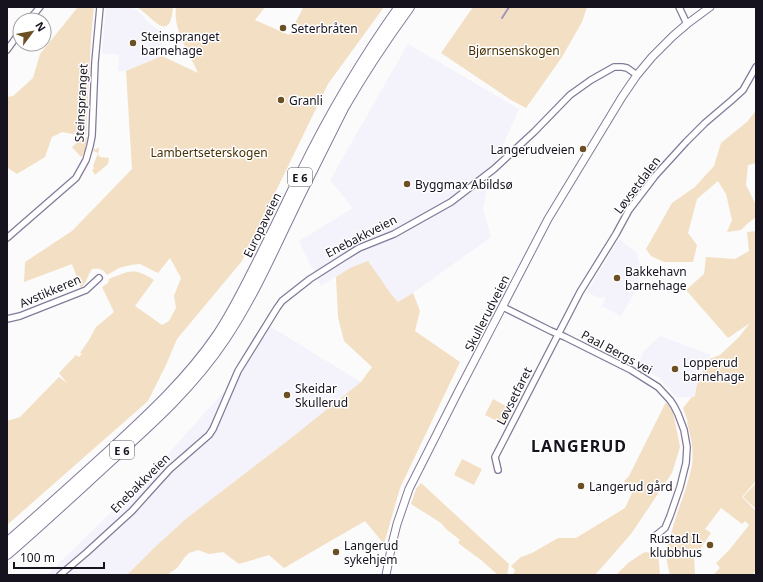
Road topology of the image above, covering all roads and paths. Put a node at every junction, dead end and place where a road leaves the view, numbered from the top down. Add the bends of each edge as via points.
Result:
1 (100, 7) edge
2 (400, 7) edge
3 (409, 7) edge
4 (679, 7) edge
5 (710, 7) edge
6 (687, 24) junction
7 (756, 67) edge
8 (637, 75) junction
9 (7, 238) edge
10 (99, 278) dead end
11 (502, 307) junction
12 (7, 319) edge
13 (558, 334) junction
14 (498, 470) dead end
15 (655, 536) dead end
16 (7, 543) edge
17 (7, 554) edge
18 (60, 575) edge
19 (386, 575) edge

1 - 9 street, Steinspranget via 94,66 92,136 86,160 76,178
2 - 16 highway, Europaveien / E 6 via 338,104 238,303 219,334 187,376 161,404
3 - 17 highway, Europaveien / E 6 via 344,107 254,290 214,354 166,409
4 - 6 street
5 - 6 main road
6 - 8 main road via 659,49
7 - 13 street, Løvsetdalen via 743,90 705,123 648,184 585,282
8 - 11 main road, Skullerudveien via 548,219
8 - 18 street, Enebakkveien via 628,68 614,67 591,80 570,95 494,169 451,202 394,234 359,248 310,279 282,301 238,371 209,435 170,469 132,511
10 - 12 street, Avstikkeren via 86,290
11 - 13 street, Paal Bergs vei
11 - 19 main road, Skullerudveien via 409,489 397,524
13 - 14 street, Løvsetfaret via 495,457
13 - 15 street, Paal Bergs vei via 652,382 667,396 678,414 687,446 686,463 682,482 665,528

